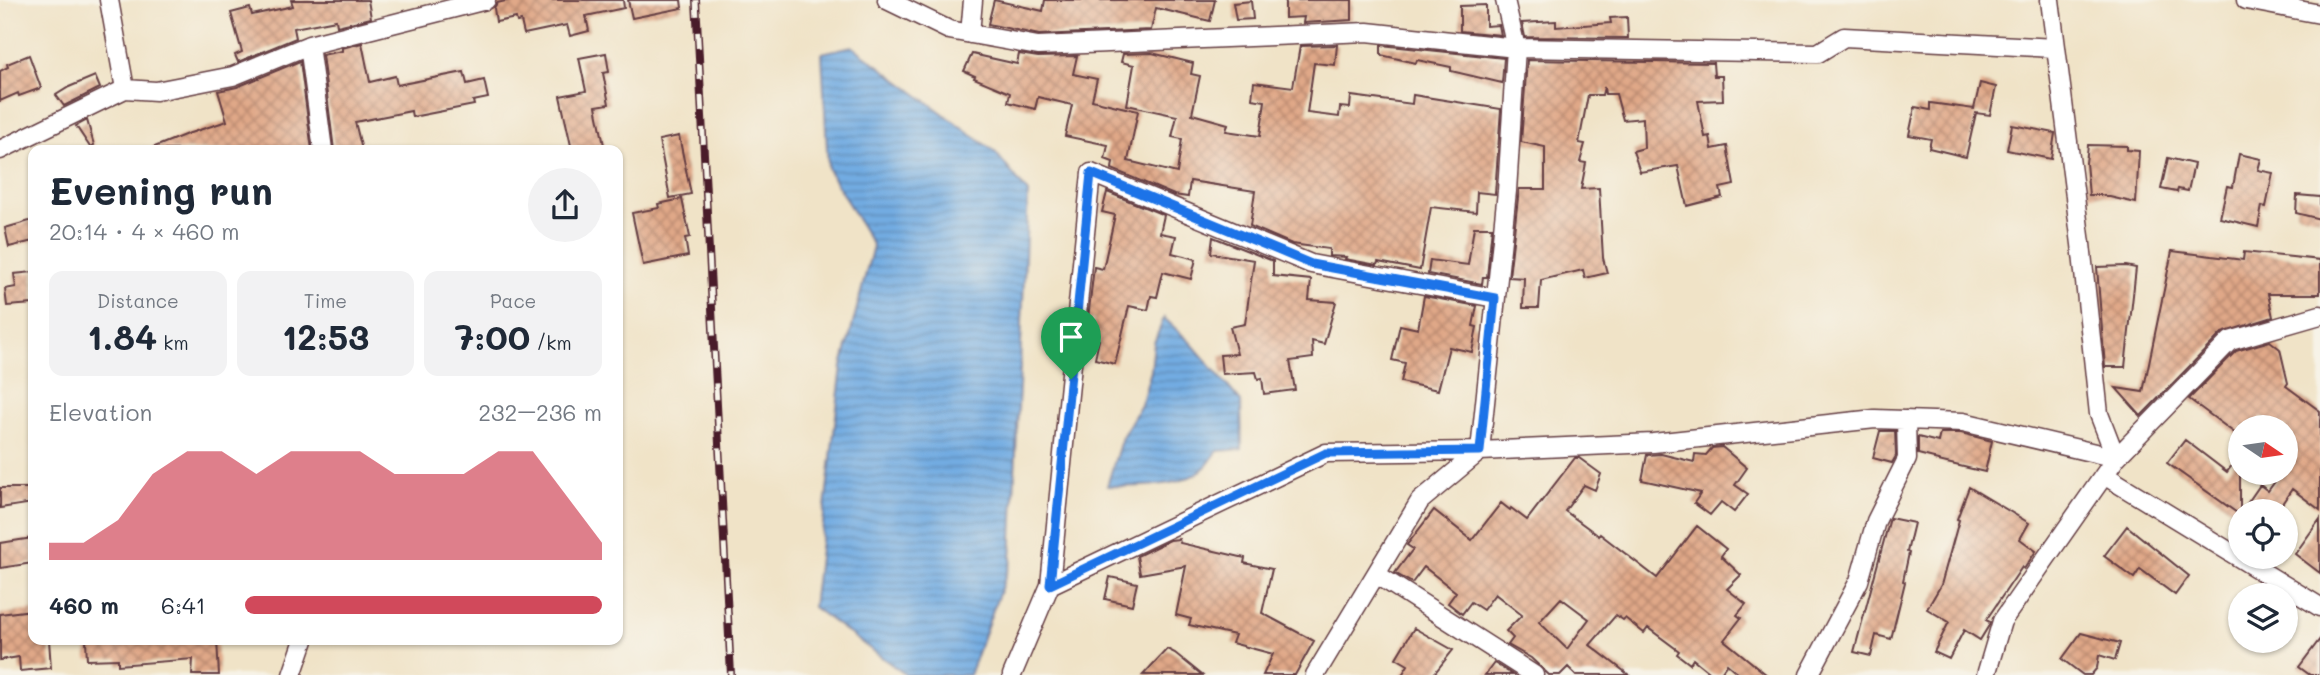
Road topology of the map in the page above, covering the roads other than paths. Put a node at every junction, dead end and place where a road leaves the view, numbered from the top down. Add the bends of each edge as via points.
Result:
1 (109, 0) edge
2 (486, 0) edge
3 (887, 0) edge
4 (973, 0) edge
5 (1505, 0) edge
6 (2050, 0) edge
7 (2246, 0) edge
8 (2320, 14) edge
9 (971, 34) junction
10 (309, 45) junction
11 (1516, 48) junction
12 (2056, 48) junction
13 (125, 89) junction
14 (322, 145) edge
15 (0, 150) edge
16 (1495, 298) junction
17 (2320, 315) edge
18 (1906, 420) junction
19 (1480, 451) junction
20 (2116, 458) junction
21 (2104, 475) junction
22 (1376, 574) junction
23 (1050, 585) junction
24 (2320, 607) edge
25 (302, 645) edge
26 (292, 675) edge
27 (1012, 675) edge
28 (1315, 675) edge
29 (1534, 675) edge
30 (1809, 675) edge
31 (1986, 675) edge

1 - 13 street
2 - 10 street
3 - 9 street via 949,30
4 - 9 street
5 - 11 street
6 - 12 street
7 - 8 street
9 - 11 street via 1038,46 1367,32
10 - 13 street via 233,76 156,91
10 - 14 street
11 - 12 street via 1818,53 1844,37
11 - 16 street
12 - 20 street via 2099,414
13 - 15 street
16 - 19 street
16 - 23 street via 1311,264 1091,173
17 - 20 street via 2230,341
18 - 19 street via 1875,419 1653,443
18 - 20 street via 1963,422
18 - 30 street via 1906,459 1876,522 1859,581
19 - 22 street via 1420,501
19 - 23 street via 1326,453
20 - 21 street
21 - 24 street
21 - 31 street via 2002,621
22 - 28 street
22 - 29 street
23 - 27 street
25 - 26 street

